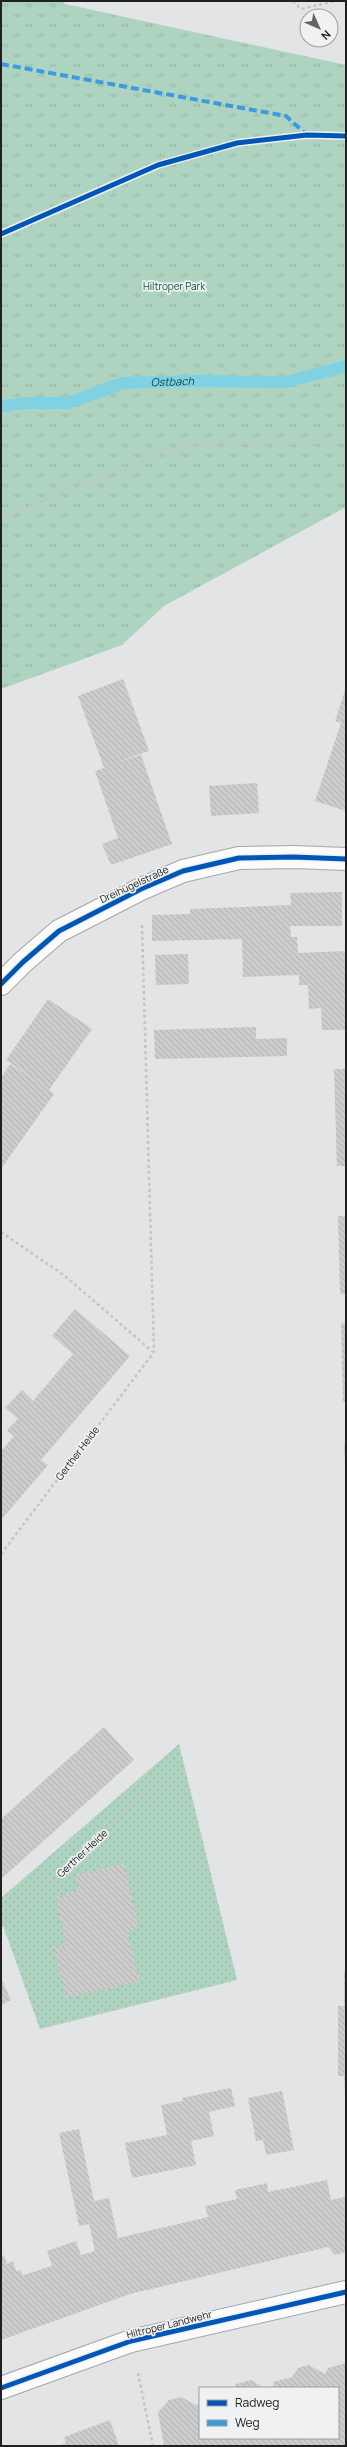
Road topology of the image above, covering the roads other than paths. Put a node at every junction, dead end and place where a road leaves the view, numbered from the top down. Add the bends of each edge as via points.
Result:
1 (346, 859) edge
2 (1, 984) edge
3 (346, 2292) edge
4 (1, 2388) edge

1 - 2 street, Dreihügelstraße via 239,858 183,871 141,889 59,932
3 - 4 street, Hiltroper Landwehr via 131,2341

